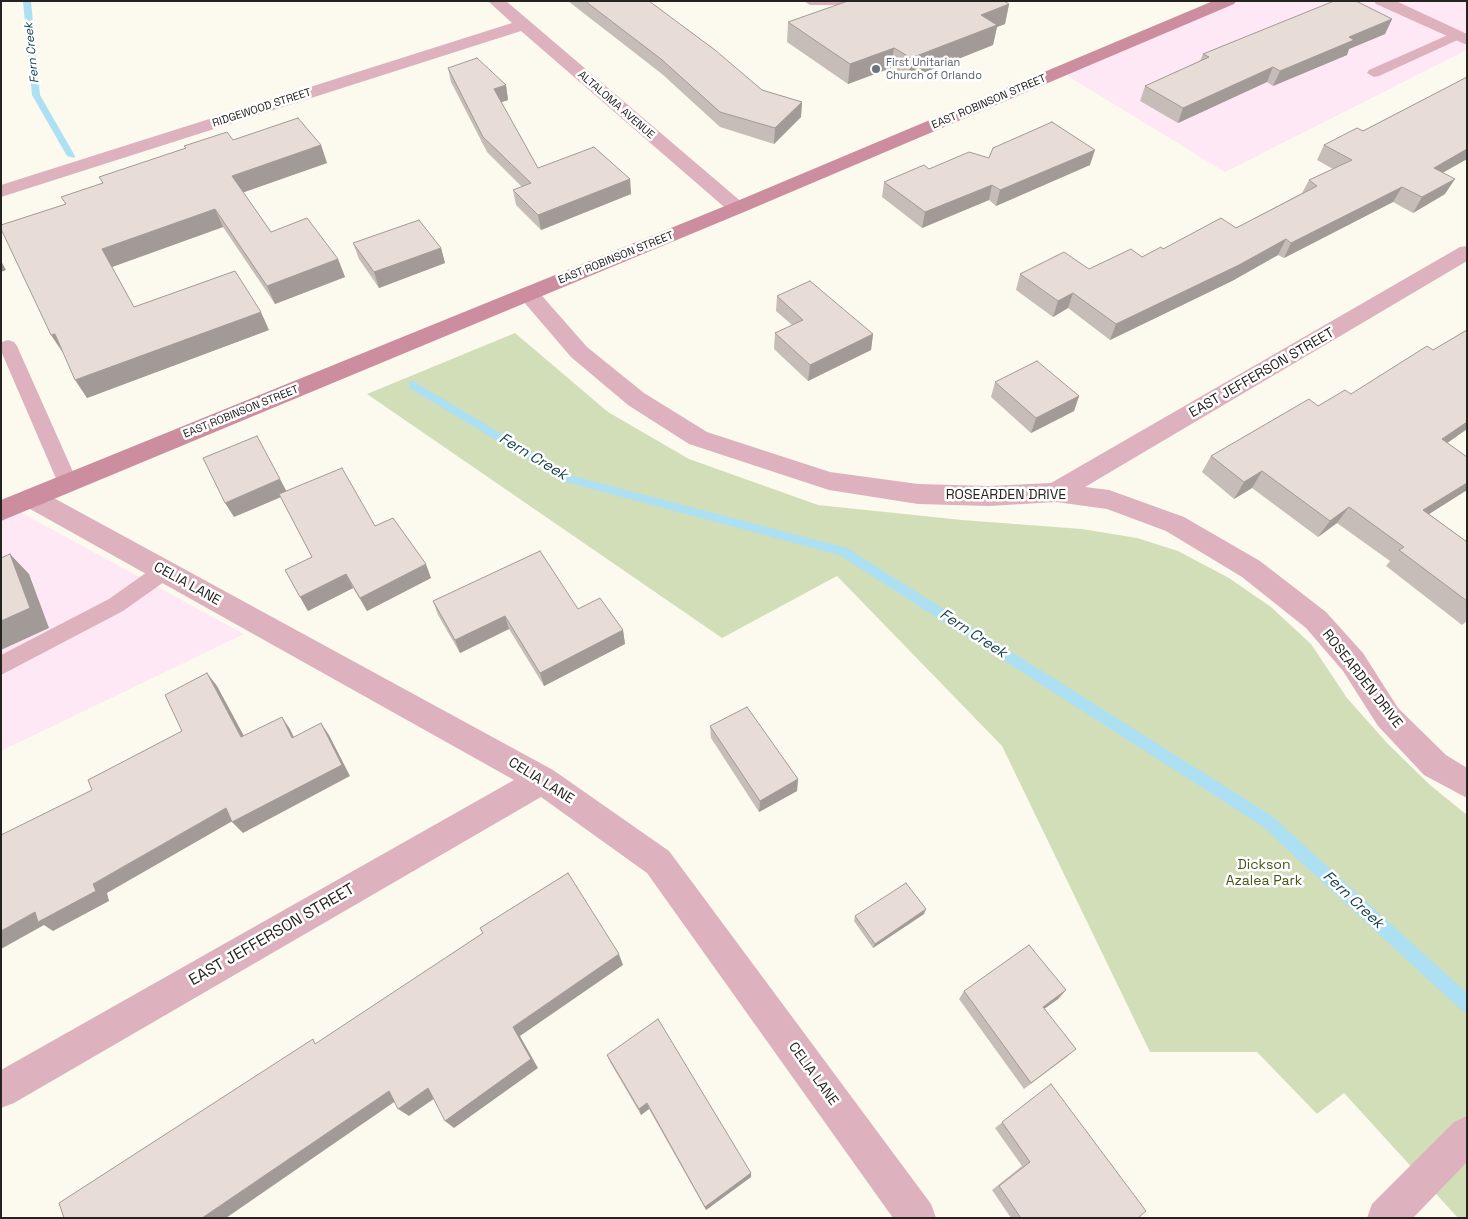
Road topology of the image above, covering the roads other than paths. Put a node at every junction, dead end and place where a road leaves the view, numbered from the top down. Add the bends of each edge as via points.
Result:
1 (496, 1) edge
2 (810, 1) edge
3 (840, 1) edge
4 (1228, 1) edge
5 (1382, 1) edge
6 (523, 25) junction
7 (1462, 37) edge
8 (1374, 73) dead end
9 (1, 191) edge
10 (737, 208) junction
11 (1467, 252) edge
12 (528, 294) junction
13 (8, 346) dead end
14 (68, 483) junction
15 (1056, 492) junction
16 (32, 498) junction
17 (1, 511) edge
18 (164, 570) junction
19 (1, 666) edge
20 (542, 780) junction
21 (1467, 784) edge
22 (1, 1090) edge
23 (1460, 1142) edge
24 (917, 1218) edge
25 (1386, 1218) edge

1 - 6 street, ALTALOMA AVENUE
2 - 3 lane
4 - 10 main road, EAST ROBINSON STREET
5 - 7 street
6 - 9 street, RIDGEWOOD STREET
6 - 10 street, ALTALOMA AVENUE
7 - 8 lane
10 - 12 main road, EAST ROBINSON STREET
11 - 15 street, EAST JEFFERSON STREET
12 - 14 main road, EAST ROBINSON STREET
12 - 15 street, ROSEARDEN DRIVE via 586,358 636,399 698,438 829,482 918,494 989,496
13 - 14 lane
14 - 16 main road, EAST ROBINSON STREET
15 - 21 street, ROSEARDEN DRIVE via 1109,500 1175,524 1251,569 1316,620 1353,662 1388,716 1435,765
16 - 17 main road, EAST ROBINSON STREET
16 - 18 street, CELIA LANE
18 - 19 lane via 116,605
18 - 20 street, CELIA LANE
20 - 22 street, EAST JEFFERSON STREET
20 - 24 street, CELIA LANE via 658,862
23 - 25 street

